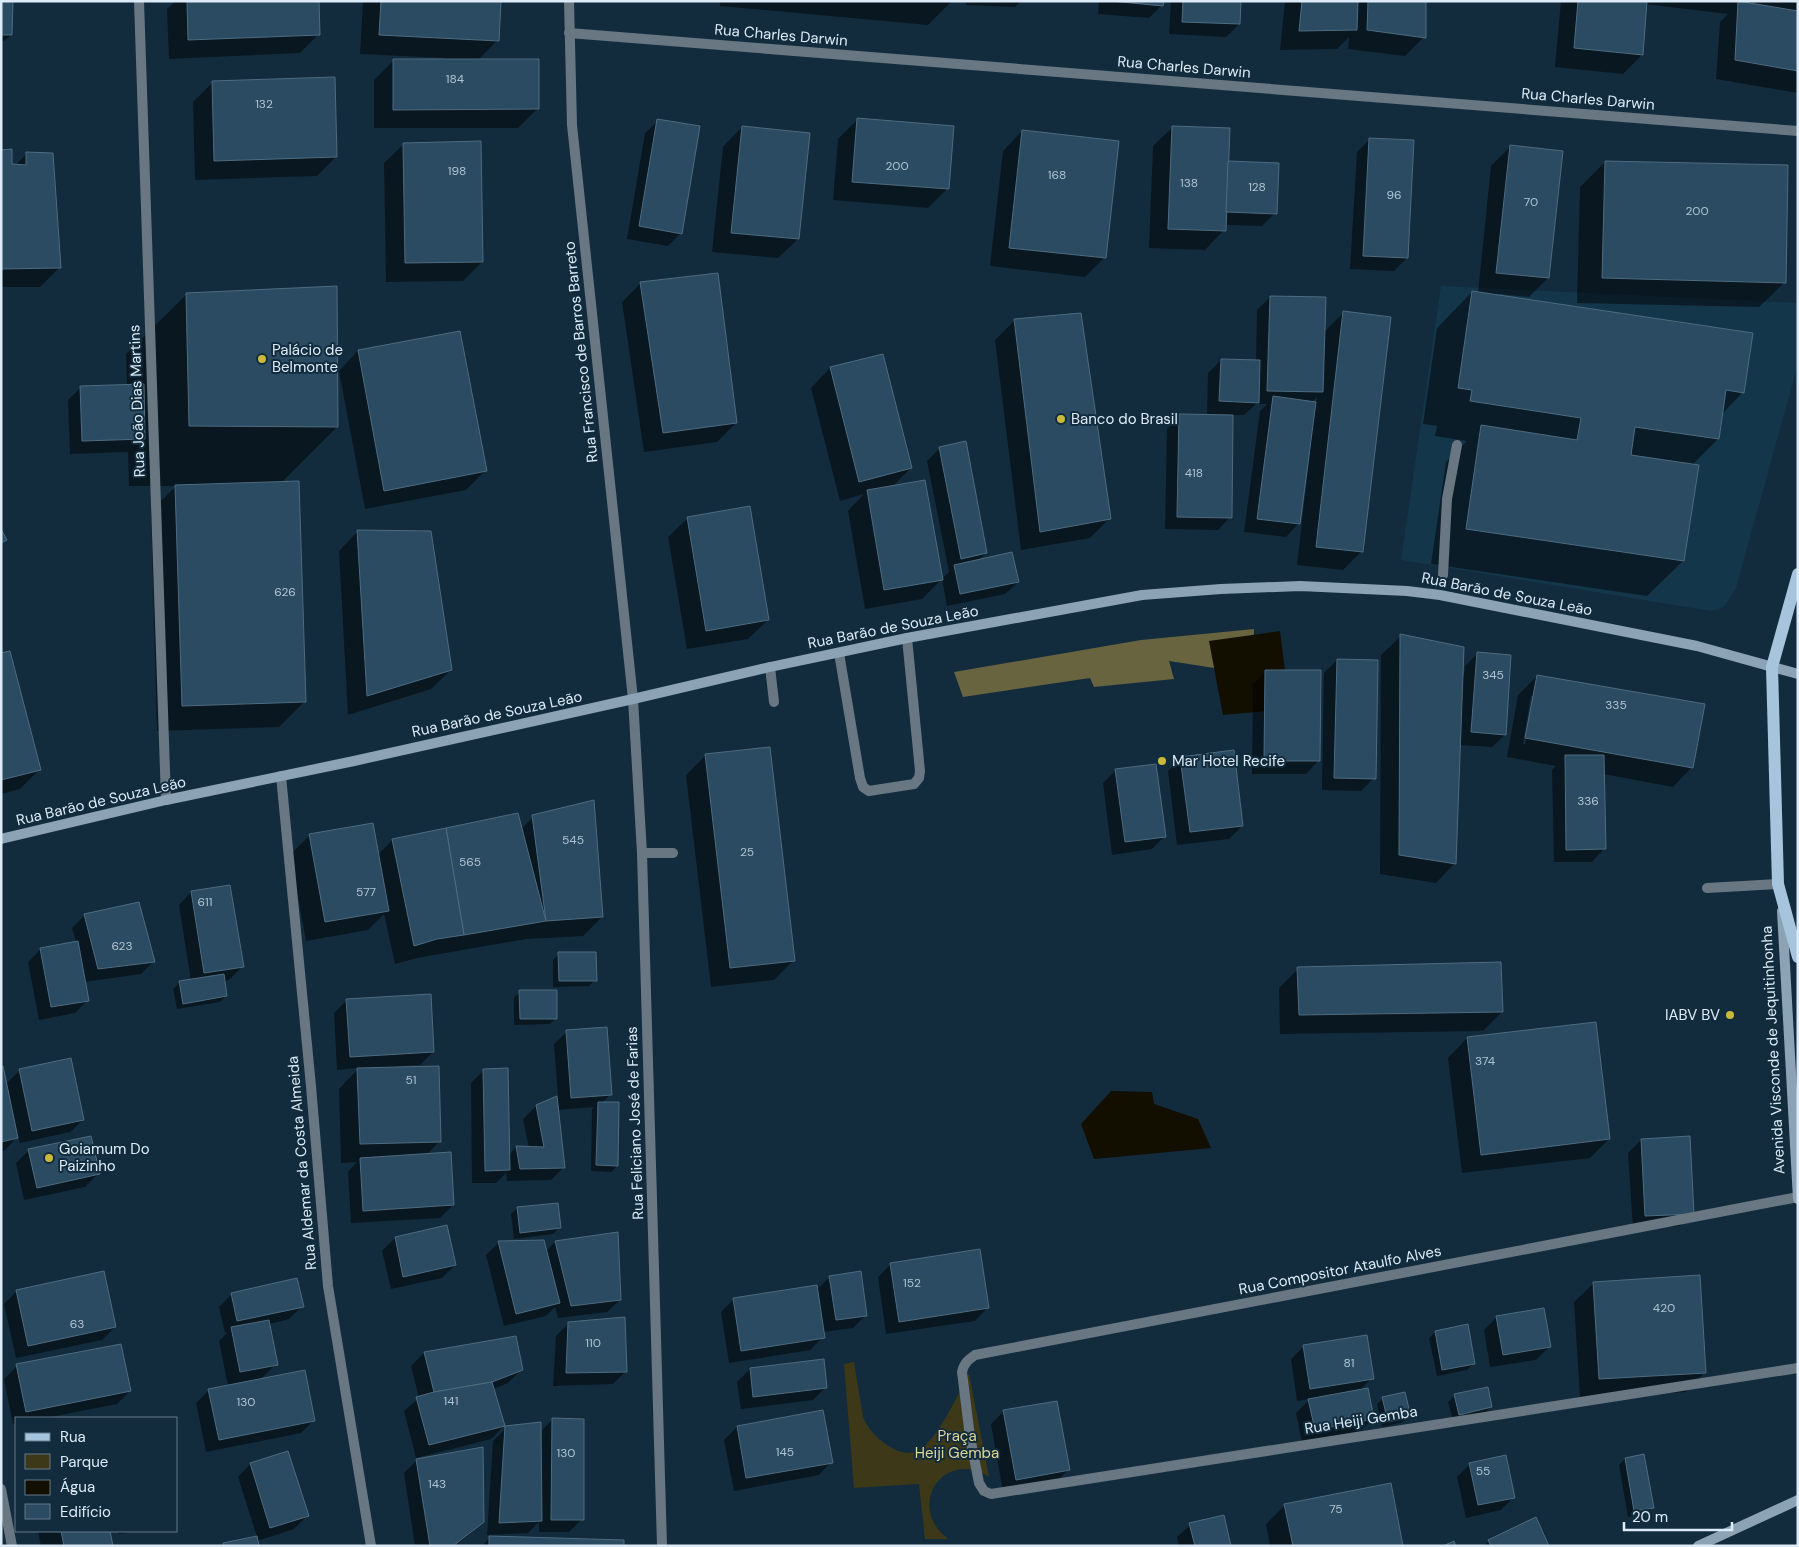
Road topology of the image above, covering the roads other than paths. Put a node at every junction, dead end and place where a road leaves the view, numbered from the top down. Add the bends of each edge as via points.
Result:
1 (139, 1) edge
2 (569, 1) edge
3 (569, 33) junction
4 (1798, 131) edge
5 (1457, 445) dead end
6 (1798, 574) edge
7 (1443, 575) dead end
8 (908, 638) junction
9 (839, 652) junction
10 (770, 667) junction
11 (1772, 667) junction
12 (1798, 674) edge
13 (633, 699) junction
14 (774, 702) dead end
15 (282, 776) junction
16 (166, 800) junction
17 (1, 840) edge
18 (642, 853) junction
19 (673, 853) dead end
20 (1778, 884) junction
21 (1707, 888) dead end
22 (1781, 900) junction
23 (1798, 957) edge
24 (1798, 1198) edge
25 (1798, 1368) edge
26 (970, 1437) joint
27 (1, 1489) edge
28 (1798, 1500) edge
29 (369, 1545) edge
30 (12, 1546) edge
31 (662, 1546) edge
32 (1698, 1546) edge

1 - 16 street, Rua João Dias Martins
2 - 3 street, Rua Francisco de Barros Barreto
3 - 4 street, Rua Charles Darwin
3 - 13 street, Rua Francisco de Barros Barreto via 572,125
5 - 7 street via 1447,499
6 - 11 main road, Avenida Visconde de Jequitinhonha
8 - 9 main road, Rua Barão de Souza Leão
8 - 9 street via 920,771 914,784 869,791 863,786
8 - 11 main road, Rua Barão de Souza Leão via 1142,595 1300,586 1440,595 1697,646
9 - 10 main road, Rua Barão de Souza Leão
10 - 13 main road, Rua Barão de Souza Leão
10 - 14 street
11 - 12 main road, Rua Barão de Souza Leão
11 - 20 main road, Avenida Visconde de Jequitinhonha
13 - 15 main road, Rua Barão de Souza Leão
13 - 18 street, Rua Feliciano José de Farias
15 - 16 main road, Rua Barão de Souza Leão
15 - 29 street, Rua Aldemar da Costa Almeida via 328,1286
16 - 17 main road, Rua Barão de Souza Leão
18 - 19 street
18 - 31 street, Rua Feliciano José de Farias
20 - 21 street
20 - 22 main road, Avenida Visconde de Jequitinhonha
22 - 23 main road, Avenida Visconde de Jequitinhonha
22 - 24 main road, Avenida Visconde de Jequitinhonha
24 - 26 street, Rua Compositor Ataulfo Alves via 976,1355 963,1365 962,1372
25 - 26 street, Rua Heiji Gemba via 991,1494 984,1491 980,1483
27 - 30 street
28 - 32 main road

